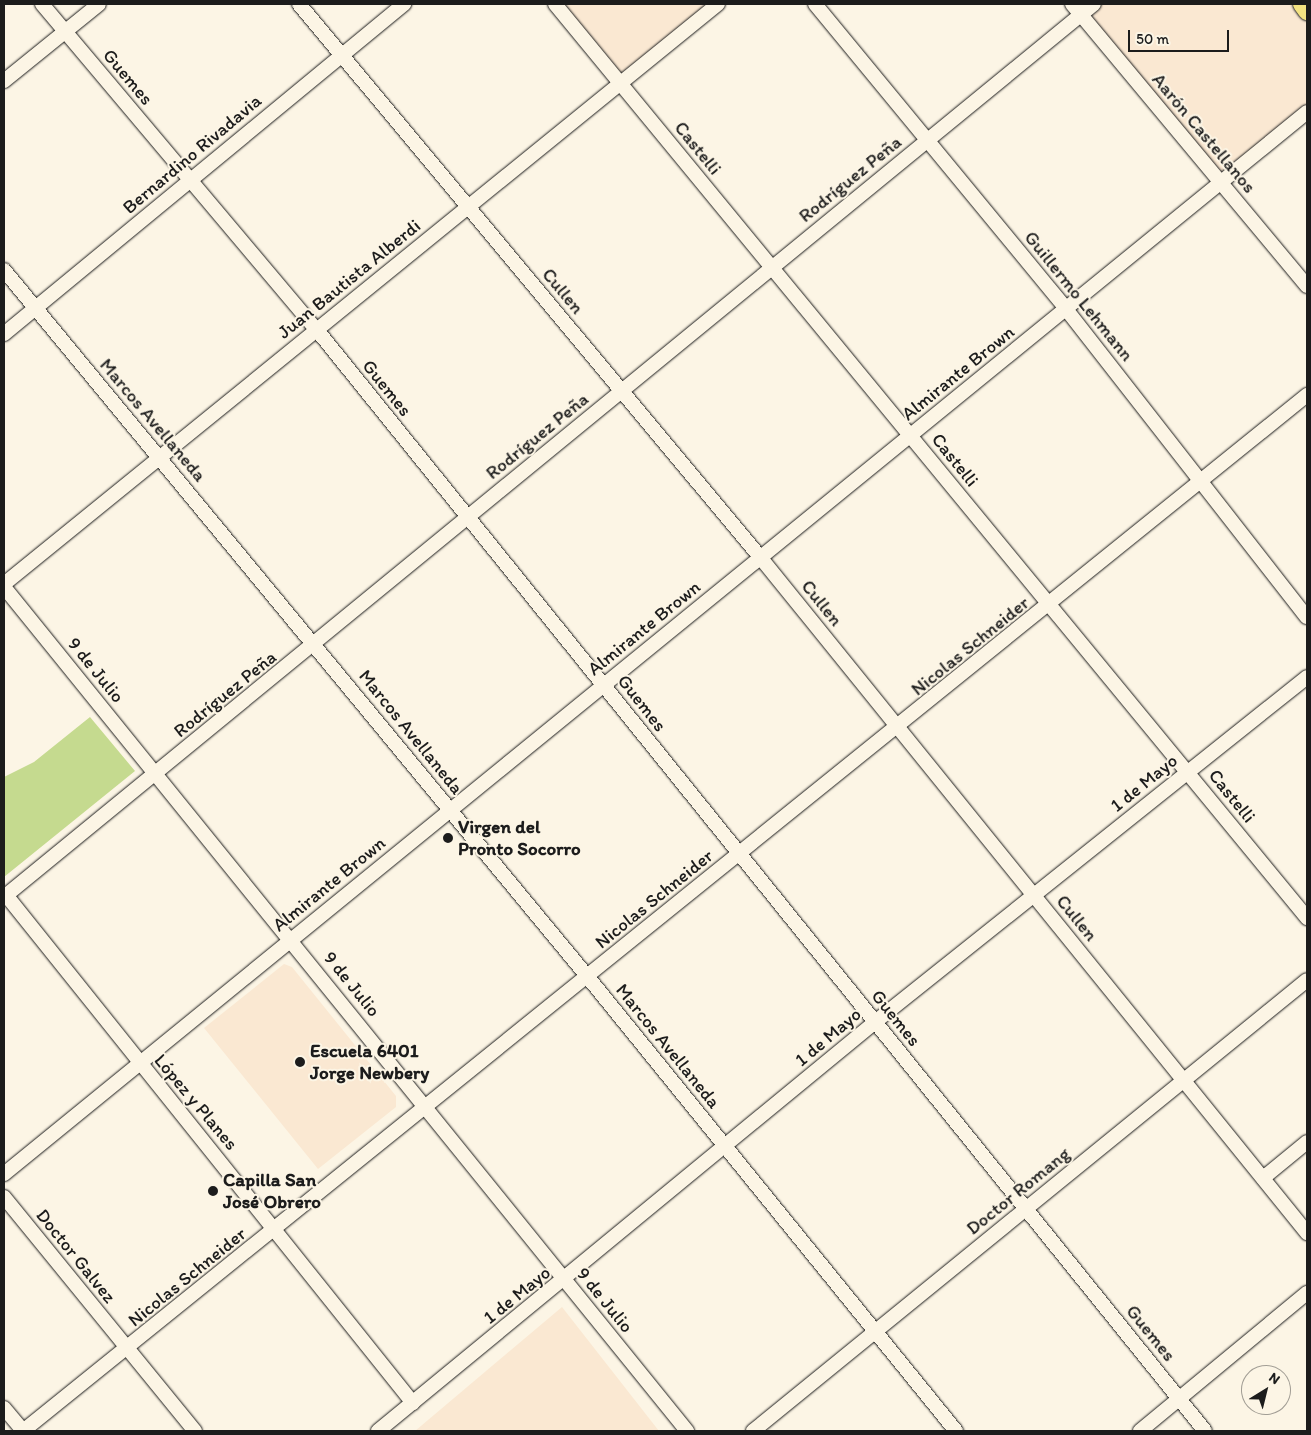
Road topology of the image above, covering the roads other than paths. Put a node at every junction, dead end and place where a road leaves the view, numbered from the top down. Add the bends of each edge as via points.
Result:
1 (42, 4) edge
2 (99, 4) edge
3 (299, 4) edge
4 (404, 4) edge
5 (555, 4) edge
6 (718, 4) edge
7 (814, 4) edge
8 (1094, 4) edge
9 (1302, 4) edge
10 (1076, 9) edge
11 (1307, 11) edge
12 (65, 31) junction
13 (342, 55) junction
14 (4, 81) edge
15 (620, 83) junction
16 (1307, 112) edge
17 (927, 140) junction
18 (190, 180) junction
19 (1221, 182) junction
20 (468, 207) junction
21 (772, 267) junction
22 (4, 270) edge
23 (1307, 286) edge
24 (35, 308) junction
25 (1066, 309) junction
26 (317, 330) junction
27 (4, 334) edge
28 (622, 390) junction
29 (1307, 395) edge
30 (910, 435) junction
31 (159, 457) junction
32 (1202, 482) junction
33 (468, 518) junction
34 (760, 558) junction
35 (4, 585) edge
36 (1050, 605) junction
37 (1307, 618) edge
38 (315, 644) junction
39 (1307, 678) edge
40 (603, 685) junction
41 (898, 728) junction
42 (1188, 772) junction
43 (156, 773) junction
44 (450, 809) junction
45 (738, 855) junction
46 (1034, 895) junction
47 (5, 896) edge
48 (1307, 918) edge
49 (292, 938) junction
50 (587, 976) junction
51 (1307, 980) edge
52 (875, 1022) junction
53 (139, 1063) junction
54 (1184, 1081) junction
55 (427, 1108) junction
56 (1307, 1142) edge
57 (725, 1148) junction
58 (4, 1174) edge
59 (1263, 1178) junction
60 (4, 1197) edge
61 (1026, 1208) junction
62 (277, 1228) junction
63 (1307, 1233) edge
64 (565, 1280) junction
65 (1307, 1293) edge
66 (876, 1331) junction
67 (128, 1349) junction
68 (1180, 1398) junction
69 (413, 1403) junction
70 (4, 1408) edge
71 (23, 1431) edge
72 (195, 1431) edge
73 (378, 1431) edge
74 (687, 1431) edge
75 (753, 1431) edge
76 (956, 1431) edge
77 (1140, 1431) edge
78 (1205, 1431) edge

1 - 12 street, Guemes
2 - 12 street
3 - 13 street, Cullen
4 - 13 street, Bernardino Rivadavia
5 - 15 street, Castelli
6 - 15 street, Juan Bautista Alberdi
7 - 17 street, Guillermo Lehmann
8 - 10 street, Rodríguez Peña
9 - 11 main road
10 - 17 street, Rodríguez Peña
10 - 19 street, Aarón Castellanos
12 - 14 street
12 - 18 street, Guemes
13 - 18 street, Bernardino Rivadavia
13 - 20 street, Cullen
15 - 20 street, Juan Bautista Alberdi
15 - 21 street, Castelli
16 - 19 street, Almirante Brown
17 - 21 street, Rodríguez Peña
17 - 25 street, Guillermo Lehmann
18 - 24 street, Bernardino Rivadavia
18 - 26 street, Guemes
19 - 23 street, Aarón Castellanos
19 - 25 street, Almirante Brown
20 - 26 street, Juan Bautista Alberdi
20 - 28 street, Cullen
21 - 28 street, Rodríguez Peña
21 - 30 street, Castelli
22 - 24 street, Marcos Avellaneda
24 - 27 street, Bernardino Rivadavia
24 - 31 street, Marcos Avellaneda
25 - 30 street, Almirante Brown
25 - 32 street, Guillermo Lehmann
26 - 31 street, Juan Bautista Alberdi
26 - 33 street, Guemes
28 - 33 street, Rodríguez Peña
28 - 34 street, Cullen
29 - 32 street, Nicolas Schneider
30 - 34 street, Almirante Brown
30 - 36 street, Castelli
31 - 35 street, Juan Bautista Alberdi
31 - 38 street, Marcos Avellaneda
32 - 36 street, Nicolas Schneider
32 - 37 street, Guillermo Lehmann
33 - 38 street, Rodríguez Peña
33 - 40 street, Guemes
34 - 40 street, Almirante Brown
34 - 41 street, Cullen
35 - 43 street, 9 de Julio
36 - 41 street, Nicolas Schneider
36 - 42 street, Castelli
38 - 43 street, Rodríguez Peña
38 - 44 street, Marcos Avellaneda
39 - 42 street, 1 de Mayo
40 - 44 street, Almirante Brown
40 - 45 street, Guemes
41 - 45 street, Nicolas Schneider
41 - 46 street, Cullen
42 - 46 street, 1 de Mayo
42 - 48 street, Castelli
43 - 47 street, Rodríguez Peña
43 - 49 street, 9 de Julio
44 - 49 street, Almirante Brown
44 - 50 street, Marcos Avellaneda
45 - 50 street, Nicolas Schneider
45 - 52 street, Guemes
46 - 52 street, 1 de Mayo
46 - 54 street, Cullen
47 - 53 street, López y Planes
49 - 53 street, Almirante Brown
49 - 55 street, 9 de Julio
50 - 55 street, Nicolas Schneider
50 - 57 street, Marcos Avellaneda
51 - 54 street, Doctor Romang
52 - 57 street, 1 de Mayo
52 - 61 street, Guemes
53 - 58 street, Almirante Brown
53 - 62 street, López y Planes
54 - 59 street, Cullen
54 - 61 street, Doctor Romang
55 - 62 street, Nicolas Schneider
55 - 64 street, 9 de Julio
56 - 59 street
57 - 64 street, 1 de Mayo
57 - 66 street, Marcos Avellaneda
59 - 63 street, Cullen
60 - 67 street, Doctor Galvez
61 - 66 street, Doctor Romang
61 - 68 street, Guemes
62 - 67 street, Nicolas Schneider
62 - 69 street, López y Planes
64 - 69 street, 1 de Mayo
64 - 74 street, 9 de Julio
65 - 68 street
66 - 75 street, Doctor Romang
66 - 76 street, Marcos Avellaneda
67 - 71 street, Nicolas Schneider
67 - 72 street, Doctor Galvez
68 - 77 street
68 - 78 street, Guemes
69 - 73 street, 1 de Mayo
70 - 71 street

